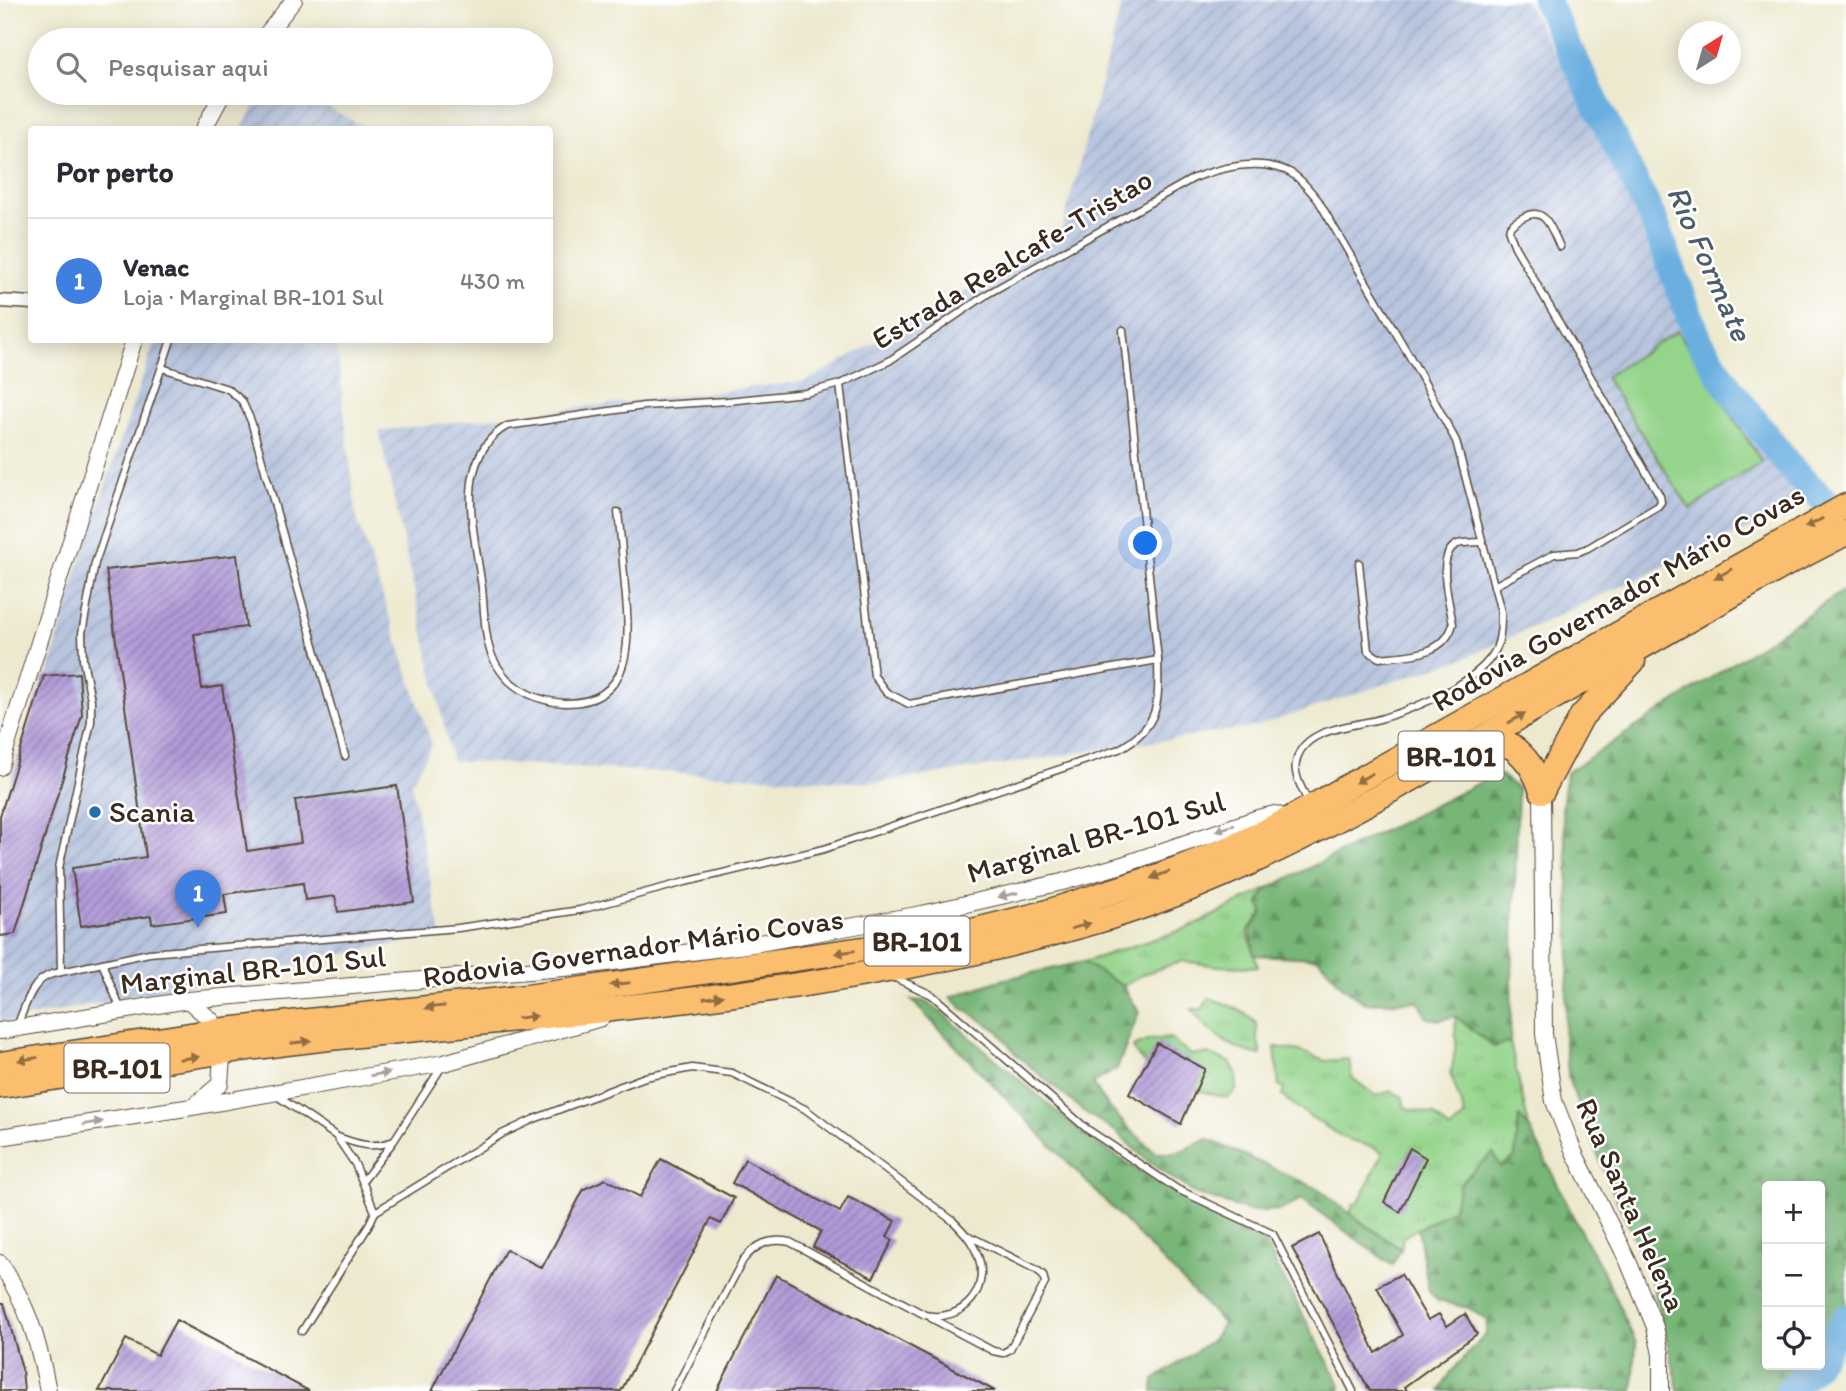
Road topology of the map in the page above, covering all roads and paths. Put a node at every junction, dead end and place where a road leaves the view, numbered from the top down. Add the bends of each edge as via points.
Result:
1 (293, 0) edge
2 (271, 28) edge
3 (217, 105) edge
4 (205, 126) edge
5 (1560, 247) dead end
6 (0, 301) edge
7 (28, 303) edge
8 (1123, 330) dead end
9 (133, 343) edge
10 (170, 343) edge
11 (162, 368) junction
12 (839, 384) junction
13 (1846, 506) edge
14 (618, 512) dead end
15 (1846, 533) edge
16 (1481, 542) junction
17 (1785, 551) junction
18 (1359, 563) dead end
19 (1494, 586) junction
20 (1656, 638) junction
21 (1158, 660) junction
22 (345, 756) dead end
23 (0, 767) edge
24 (1542, 791) junction
25 (1300, 813) junction
26 (1241, 866) junction
27 (102, 963) junction
28 (879, 971) junction
29 (61, 972) junction
30 (188, 1000) junction
31 (646, 1005) junction
32 (121, 1010) junction
33 (216, 1028) dead end
34 (8, 1030) edge
35 (222, 1057) dead end
36 (444, 1063) junction
37 (0, 1064) edge
38 (0, 1086) edge
39 (272, 1093) junction
40 (192, 1107) junction
41 (336, 1136) junction
42 (0, 1137) edge
43 (393, 1142) junction
44 (363, 1181) junction
45 (374, 1212) junction
46 (967, 1235) junction
47 (0, 1263) edge
48 (925, 1315) junction
49 (302, 1331) dead end
50 (48, 1391) edge
51 (674, 1391) edge
52 (1353, 1391) edge
53 (1661, 1391) edge

1 - 2 street
3 - 4 street
5 - 19 lane via 1539,213 1510,227 1515,247 1661,502 1588,548 1555,554
6 - 7 street
8 - 21 lane
9 - 23 street
10 - 11 lane
11 - 22 lane via 228,389 242,401
11 - 29 lane via 95,563 82,633 91,722 59,868
12 - 14 lane, Estrada Realcafe-Tristao via 806,393 630,408 507,426 495,433 474,472 471,499 489,646 502,673 533,697 582,702 598,697 621,672 628,624
12 - 16 lane, Estrada Realcafe-Tristao via 889,361 989,293 1194,178 1222,168 1270,167 1290,173 1318,201 1418,369 1456,441
12 - 21 lane via 874,676 886,692 909,704
13 -> 17 highway, Rodovia Governador Mário Covas / BR-101
15 - 17 highway, Rodovia Governador Mário Covas / BR-101
16 - 18 lane via 1459,544 1448,554 1444,567 1453,624 1443,643 1423,654 1378,658 1368,651
16 - 19 lane, Estrada Realcafe-Tristao
17 - 20 highway, Rodovia Governador Mário Covas / BR-101
17 -> 25 highway, Rodovia Governador Mário Covas / BR-101
19 - 25 lane, Estrada Realcafe-Tristao via 1501,612 1500,631 1490,659 1464,681 1413,706 1385,718 1330,730 1312,740 1296,761
20 - 24 highway via 1582,716
26 -> 20 highway, Rodovia Governador Mário Covas / BR-101 via 1346,817
21 - 27 lane via 1155,715 1135,741 824,849 580,910 458,928 149,953
24 - 26 highway via 1535,769 1522,754 1510,745 1499,746 1364,819
24 - 53 street, Rua Santa Helena via 1544,1034 1554,1101 1656,1327
25 -> 30 street, Marginal BR-101 Sul via 1258,818 1062,882 922,914 753,944 575,967
25 -> 37 highway, Rodovia Governador Mário Covas / BR-101 via 1231,848 1159,876 1041,914 948,937 527,997 216,1031
28 -> 26 highway, Rodovia Governador Mário Covas / BR-101 via 1081,926
27 - 29 lane
27 - 32 lane
31 -> 28 highway, Rodovia Governador Mário Covas / BR-101
28 - 52 lane via 932,995 1087,1129 1177,1189 1273,1234
29 - 34 lane via 36,984
30 - 32 street, Marginal BR-101 Sul
30 - 33 street
31 - 36 street
38 -> 31 highway, Rodovia Governador Mário Covas / BR-101 via 311,1040
32 - 34 street, Marginal BR-101 Sul
35 - 40 street via 219,1084
39 -> 36 street
36 - 43 lane
39 - 40 street
39 - 41 lane
42 -> 40 street
41 - 43 lane via 365,1146
41 - 44 lane
43 - 44 lane
44 - 45 lane
45 - 46 lane via 502,1133 645,1077 692,1068 732,1073 805,1109
45 - 49 lane
46 - 48 lane via 980,1268 980,1284 973,1298 952,1315
46 - 48 lane via 1037,1270 1045,1283 1040,1294 1010,1349 1003,1353
47 - 50 street via 32,1322
48 - 51 lane via 790,1242 765,1242 743,1260

